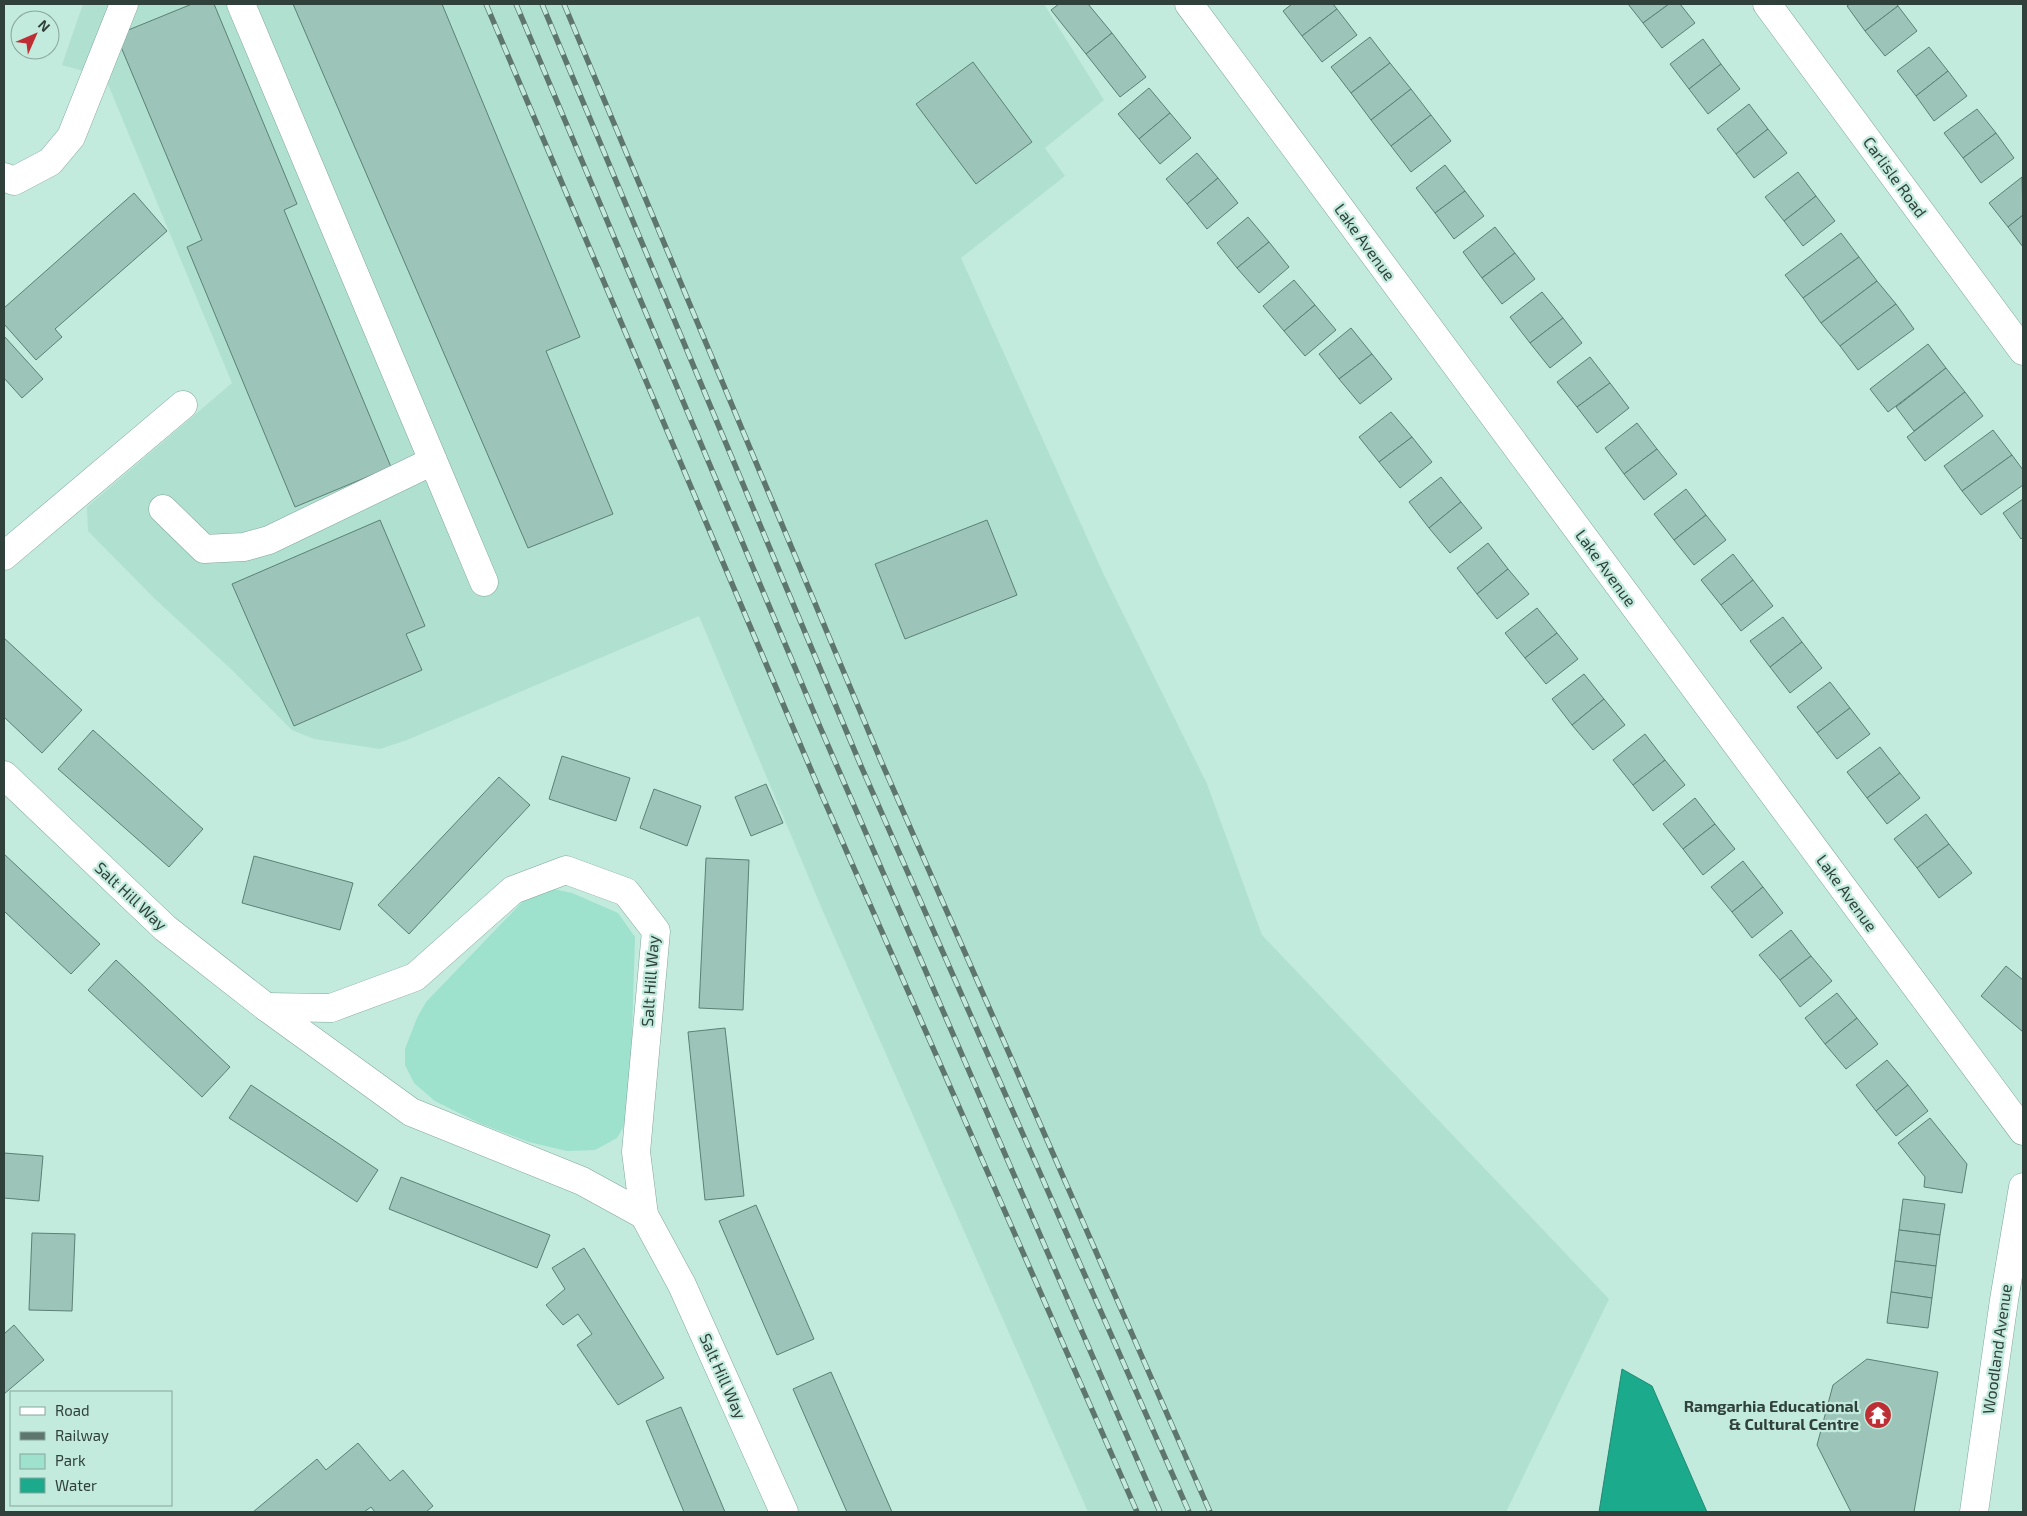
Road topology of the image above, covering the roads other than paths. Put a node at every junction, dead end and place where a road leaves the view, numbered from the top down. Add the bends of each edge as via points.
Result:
1 (124, 4) edge
2 (241, 4) edge
3 (1189, 4) edge
4 (1767, 4) edge
5 (4, 177) edge
6 (2023, 351) edge
7 (184, 405) dead end
8 (433, 462) junction
9 (163, 509) dead end
10 (4, 556) edge
11 (484, 582) dead end
12 (4, 775) edge
13 (266, 1007) junction
14 (2023, 1131) edge
15 (2023, 1187) edge
16 (644, 1215) junction
17 (784, 1512) edge
18 (1974, 1512) edge

1 - 5 street via 71,137 50,162 14,181
2 - 8 street
3 - 14 street, Lake Avenue
4 - 6 street, Carlisle Road
7 - 10 street
8 - 9 street via 269,540 244,546 204,549
8 - 11 street
12 - 13 street, Salt Hill Way via 165,928
13 - 16 street, Salt Hill Way via 411,1112 582,1182
13 - 16 street, Salt Hill Way via 331,1008 415,977 513,890 566,870 626,892 656,931 636,1152
15 - 18 street, Woodland Avenue
16 - 17 street, Salt Hill Way via 682,1285

